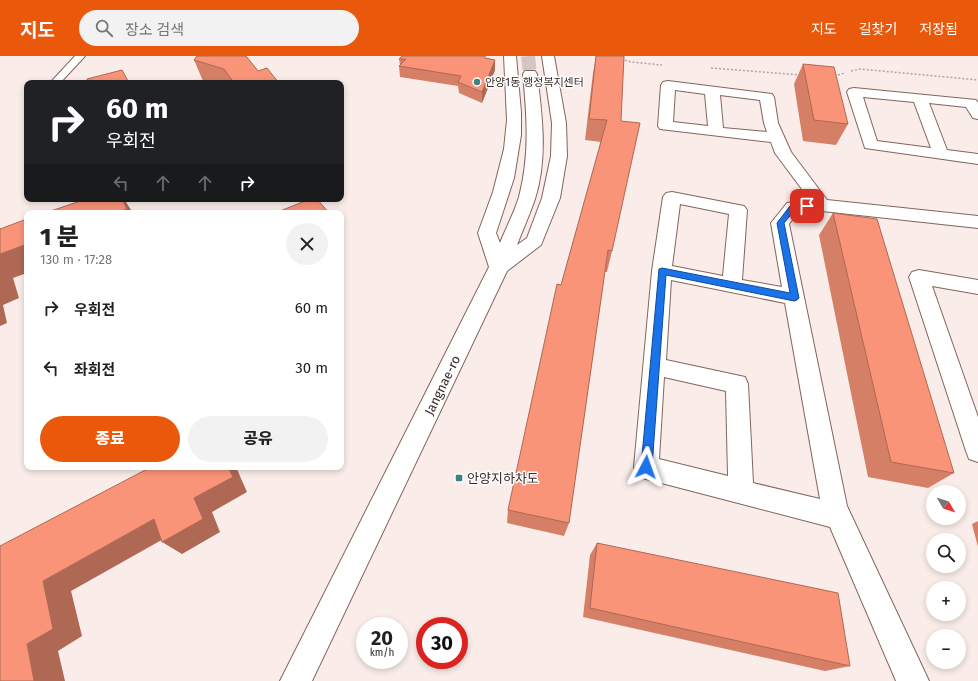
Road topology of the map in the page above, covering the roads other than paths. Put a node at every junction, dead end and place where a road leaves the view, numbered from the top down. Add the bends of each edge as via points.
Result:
1 (80, 56) edge
2 (510, 56) edge
3 (548, 56) edge
4 (530, 74) tunnel mouth
5 (58, 80) edge
6 (712, 90) junction
7 (920, 98) junction
8 (978, 115) edge
9 (716, 132) junction
10 (777, 138) junction
11 (941, 154) junction
12 (978, 159) edge
13 (822, 205) junction
14 (978, 222) edge
15 (499, 267) junction
16 (662, 271) junction
17 (732, 285) junction
18 (978, 287) edge
19 (794, 298) junction
20 (654, 366) junction
21 (978, 451) edge
22 (741, 492) junction
23 (839, 518) junction
24 (296, 681) edge
25 (913, 681) edge

1 - 5 lane
2 - 15 street via 514,121 510,157 501,198 487,233
3 - 15 street via 558,123 559,149 551,198 535,241
4 - 15 street, Jangnae-ro via 535,119 535,155 527,198
6 - 9 street
6 - 9 street via 668,86 665,126
6 - 10 street via 767,97 771,123
7 - 8 street via 971,103
7 - 11 street
7 - 11 street via 854,92 870,145
9 - 10 street
10 - 13 street via 783,153
11 - 12 street
13 - 14 street
13 - 19 street via 793,207 780,223
15 - 24 street, Jangnae-ro
16 - 17 street
16 - 17 street via 672,197 738,210
16 - 20 street
17 - 19 street
18 - 21 street via 919,277
19 - 23 street via 834,507
20 - 22 street via 737,384
20 - 22 street via 646,467
22 - 23 street
23 - 25 street

